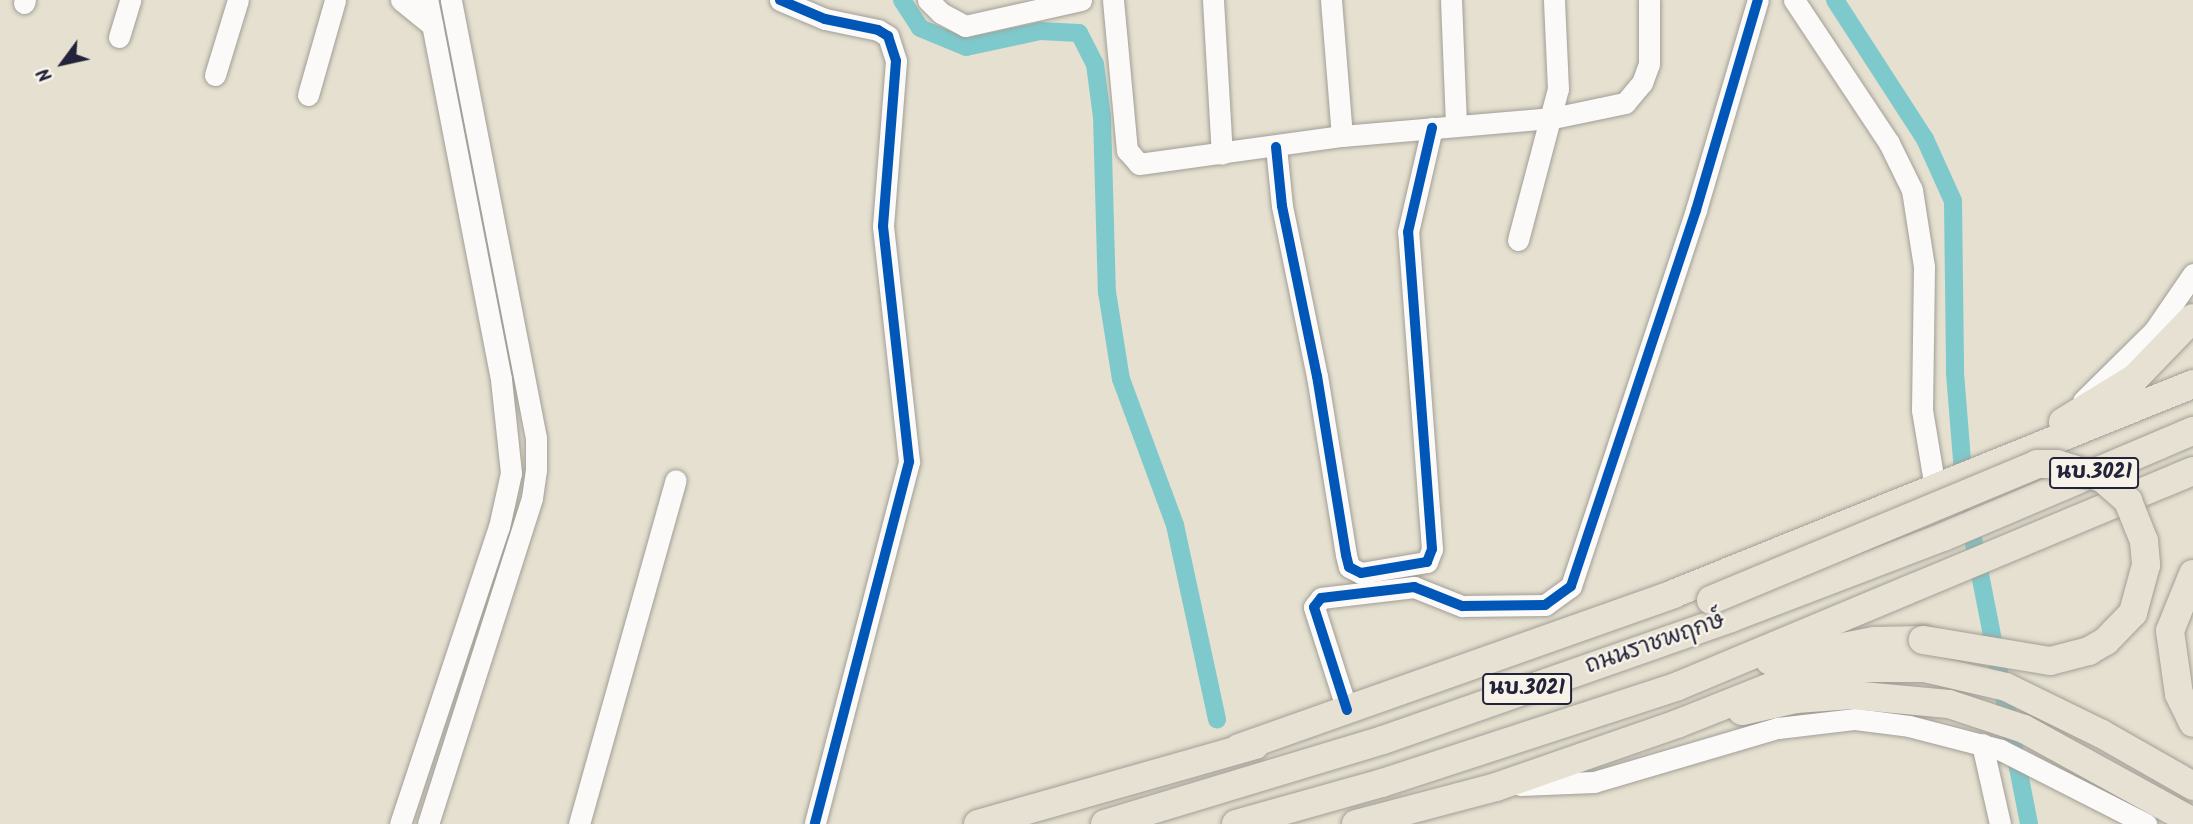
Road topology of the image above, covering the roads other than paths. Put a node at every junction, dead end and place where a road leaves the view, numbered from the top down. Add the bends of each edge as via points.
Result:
1 (130, 0) edge
2 (237, 0) edge
3 (335, 0) edge
4 (401, 0) edge
5 (427, 0) edge
6 (451, 0) edge
7 (780, 0) edge
8 (928, 0) edge
9 (1081, 0) edge
10 (1113, 0) edge
11 (1213, 0) edge
12 (1331, 0) edge
13 (1451, 0) edge
14 (1554, 0) edge
15 (1649, 0) edge
16 (1758, 0) edge
17 (1794, 0) edge
18 (1016, 8) edge
19 (432, 25) junction
20 (119, 37) dead end
21 (215, 75) dead end
22 (308, 95) dead end
23 (1553, 118) junction
24 (1456, 125) junction
25 (1432, 128) junction
26 (1342, 136) junction
27 (1276, 148) junction
28 (1222, 154) junction
29 (1518, 240) dead end
30 (2193, 274) edge
31 (2193, 318) edge
32 (2193, 384) edge
33 (2062, 423) junction
34 (2193, 431) edge
35 (2025, 452) junction
36 (2193, 471) edge
37 (676, 480) dead end
38 (1945, 484) junction
39 (499, 527) junction
40 (519, 537) junction
41 (2193, 574) edge
42 (1678, 687) junction
43 (1348, 710) junction
44 (2193, 723) edge
45 (1677, 724) junction
46 (1991, 747) junction
47 (1239, 748) junction
48 (2186, 783) edge
49 (1496, 787) junction
50 (2193, 822) edge
51 (400, 824) edge
52 (428, 824) edge
53 (579, 824) edge
54 (816, 824) edge
55 (978, 824) edge
56 (1105, 824) edge
57 (1236, 824) edge
58 (1356, 824) edge
59 (2000, 824) edge
60 (2146, 824) edge

1 - 20 street
2 - 21 street
3 - 22 street
4 - 19 street
5 - 19 street
6 - 40 street via 536,438 532,498
7 - 54 street via 825,19 878,30 888,36 896,61 883,226 909,462
8 - 18 street via 940,13 965,26
9 - 18 street
10 - 28 street via 1132,160 1139,164
11 - 28 street
12 - 26 street
13 - 24 street
14 - 23 street via 1558,89
15 - 23 street via 1649,64 1634,95 1611,107
16 - 43 street via 1696,210 1571,586 1545,605 1462,606 1414,587 1321,598 1314,607
17 - 38 street via 1889,142 1912,190 1924,267 1922,410
19 - 39 street via 509,435 511,473
23 - 24 street
23 - 29 street
24 - 25 street
25 - 26 street
25 - 27 street via 1408,232 1432,549 1427,562 1361,573 1349,567 1346,555 1317,376 1282,206
26 - 27 street
27 - 28 street
30 - 33 street via 2154,331
31 - 33 main road via 2135,378
32 - 35 main road
33 - 35 main road
34 - 56 main road, ถนนราชพฤกษ์ / นบ.3021 via 1943,537 1731,618 1383,740
35 - 38 main road
36 - 42 main road, ถนนราชพฤกษ์ / นบ.3021
37 - 53 street
38 - 43 main road via 1649,603
39 - 40 street
39 - 51 street
40 - 52 street
41 - 44 main road via 2170,631 2179,694
42 - 47 main road, bridge via 1787,656 1874,641 1923,640 2050,661 2089,651 2106,641 2133,613 2146,565 2144,541 2128,500 2102,478 2057,464 2037,464 1711,600 1387,713
42 - 57 main road, ถนนราชพฤกษ์ / นบ.3021 via 1382,783
43 - 47 main road
45 - 48 main road via 1744,694 1837,668 1925,668 1966,675 2038,700
45 - 49 main road
45 - 50 main road via 1796,699 1852,695 1949,704 2024,729
46 - 49 street via 1909,726 1855,719 1779,728 1594,782
46 - 59 street
46 - 60 street
47 - 55 main road
49 - 58 main road

